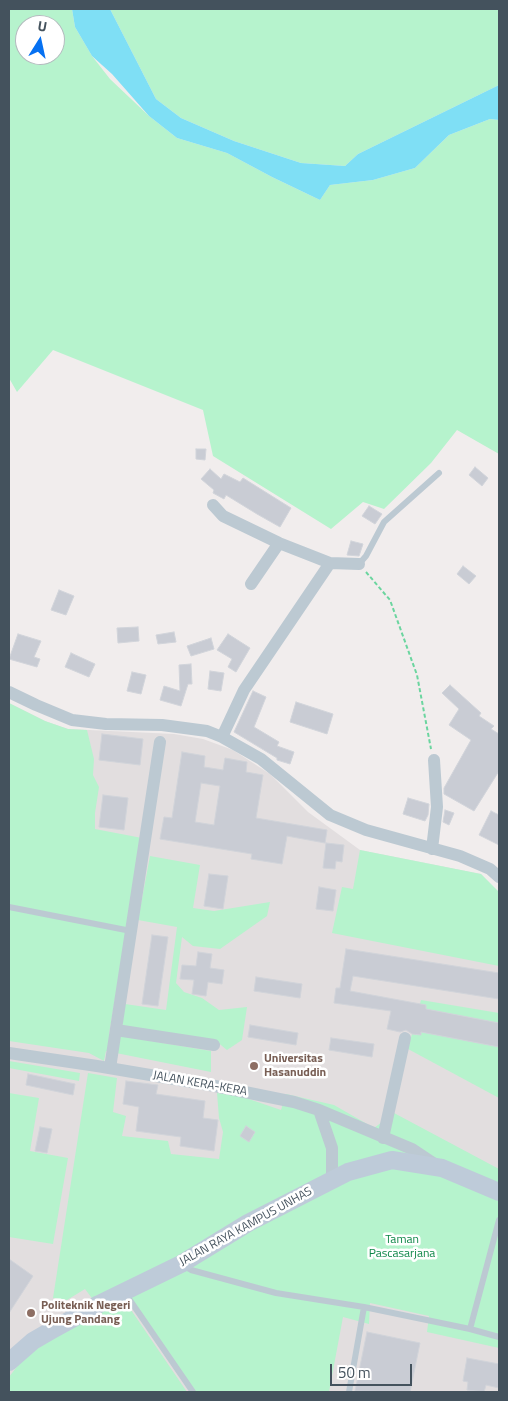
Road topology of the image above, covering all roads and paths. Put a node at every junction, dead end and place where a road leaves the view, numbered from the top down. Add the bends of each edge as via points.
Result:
1 (439, 474) dead end
2 (213, 505) dead end
3 (279, 543) junction
4 (330, 563) junction
5 (359, 564) junction
6 (251, 584) dead end
7 (9, 692) edge
8 (226, 730) junction
9 (160, 742) dead end
10 (434, 760) joint
11 (433, 839) junction
12 (499, 877) edge
13 (9, 907) edge
14 (131, 931) junction
15 (116, 1030) junction
16 (406, 1038) dead end
17 (214, 1045) dead end
18 (9, 1053) edge
19 (110, 1068) junction
20 (319, 1110) junction
21 (382, 1138) junction
22 (442, 1168) junction
23 (332, 1180) junction
24 (499, 1192) edge
25 (499, 1220) edge
26 (180, 1264) junction
27 (124, 1292) junction
28 (364, 1307) junction
29 (470, 1329) junction
30 (499, 1337) edge
31 (9, 1362) edge
32 (192, 1392) edge
33 (349, 1392) edge

1 - 5 lane via 384,522
2 - 3 street via 223,516
3 - 4 street
3 - 6 street
4 - 5 street
4 - 8 street via 244,690
5 - 10 path via 390,600 417,675
7 - 8 street via 72,720
8 - 11 street via 330,815 366,830
9 - 14 street
10 - 11 street via 437,807
11 - 12 street
13 - 14 lane
14 - 15 street
15 - 17 street
15 - 19 street
16 - 21 street
18 - 19 street, JALAN KERA-KERA
19 - 20 street, JALAN KERA-KERA via 285,1100
20 - 21 street, JALAN KERA-KERA
20 - 23 street via 332,1148
21 - 22 street, JALAN KERA-KERA via 412,1149
22 - 23 street, JALAN RAYA KAMPUS UNHAS via 386,1161
22 - 24 street, JALAN RAYA KAMPUS UNHAS
23 - 26 street, JALAN RAYA KAMPUS UNHAS via 248,1223
25 - 29 lane
26 - 27 street, JALAN RAYA KAMPUS UNHAS
26 - 28 lane via 276,1293
27 - 31 street, JALAN RAYA KAMPUS UNHAS via 52,1330
27 - 32 lane
28 - 29 lane
28 - 33 lane
29 - 30 lane

